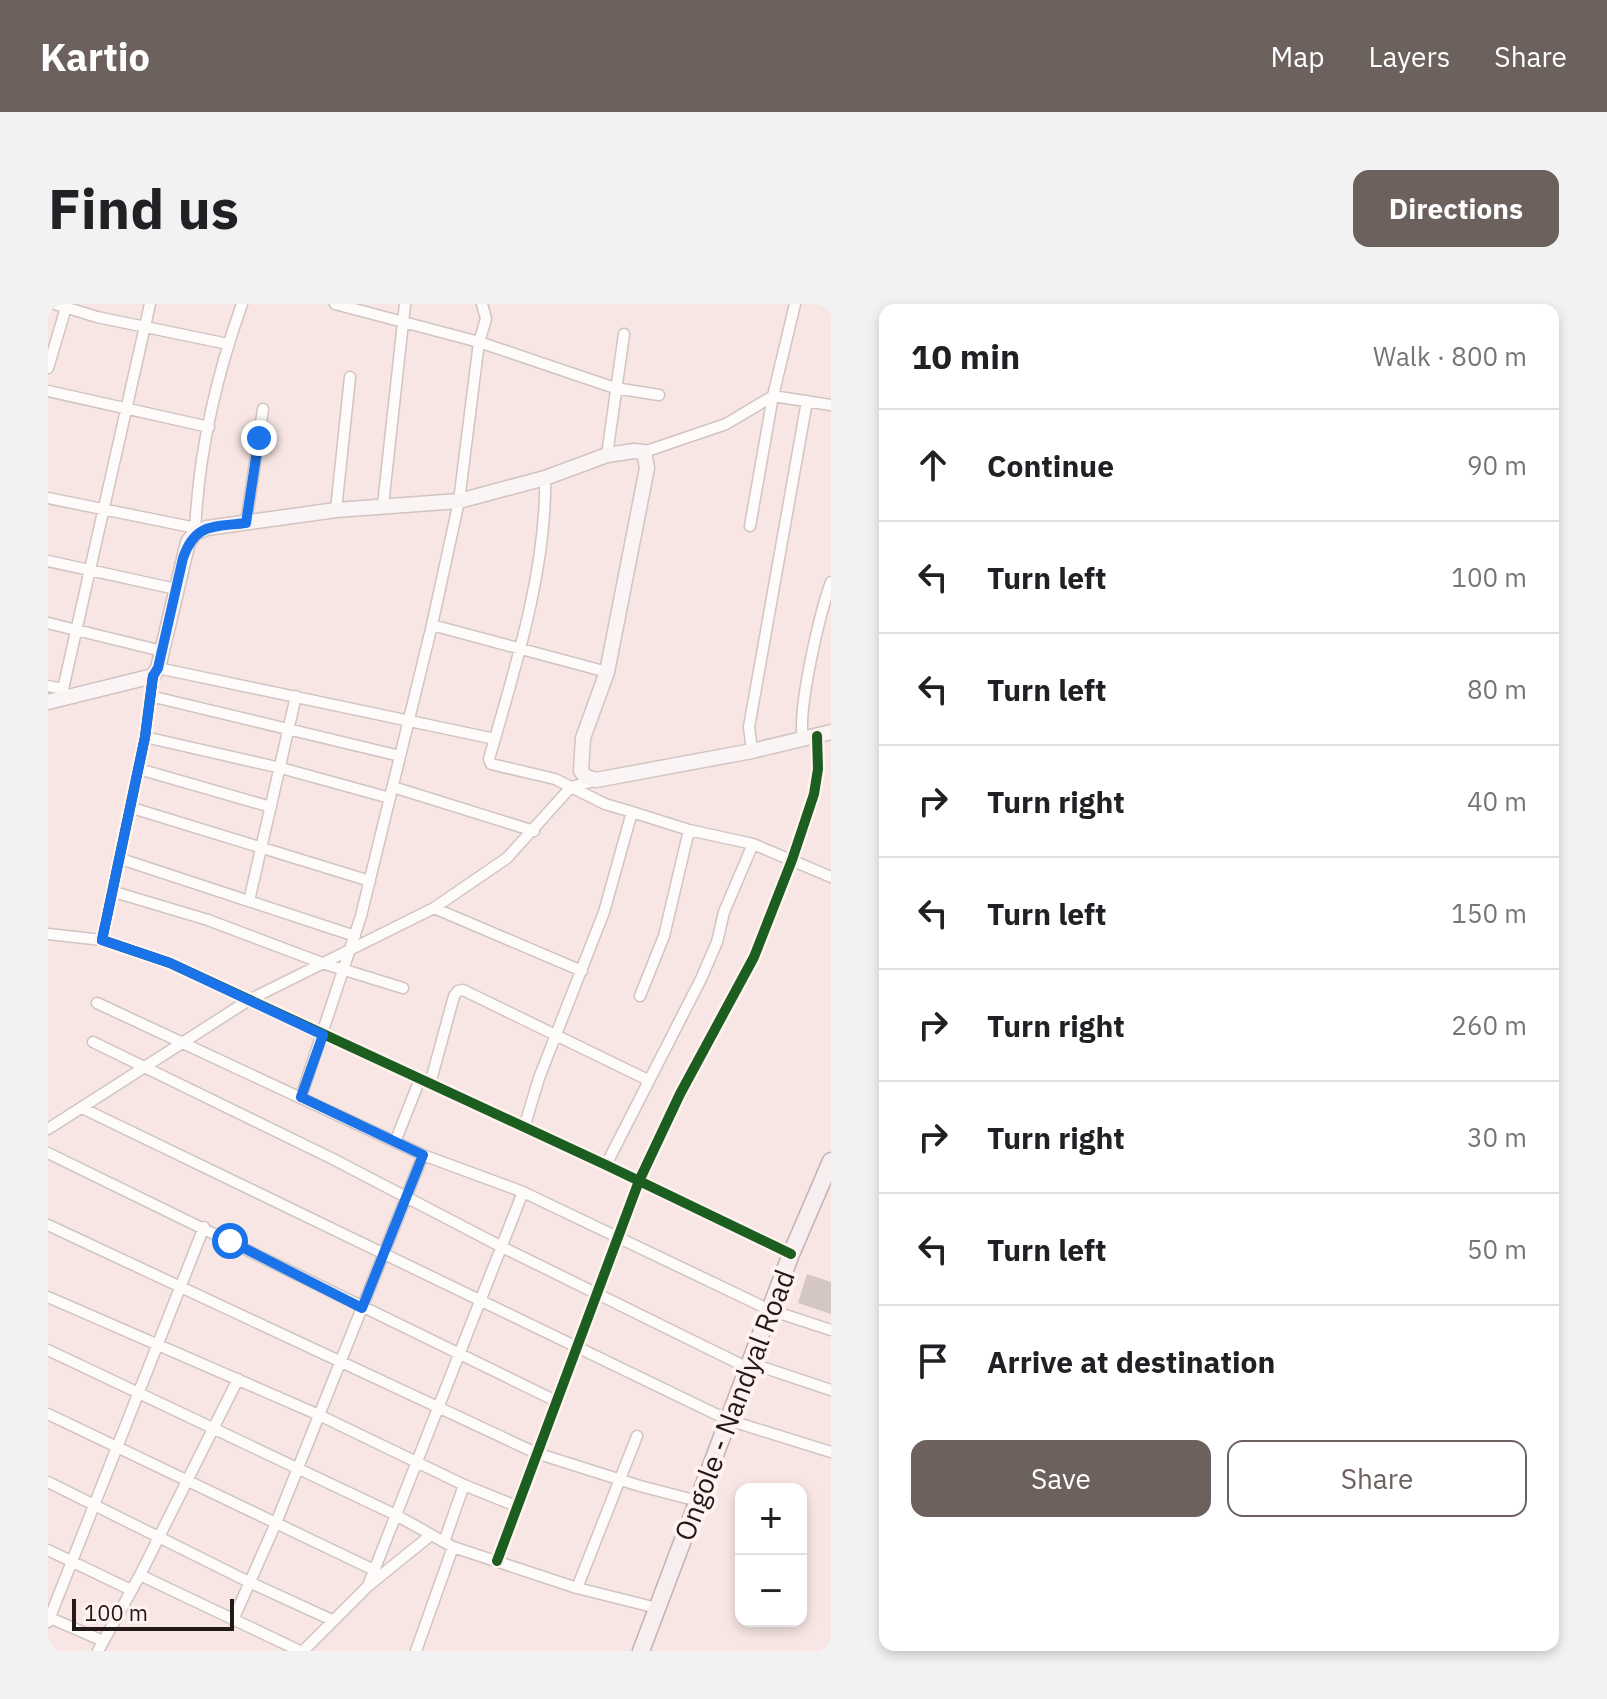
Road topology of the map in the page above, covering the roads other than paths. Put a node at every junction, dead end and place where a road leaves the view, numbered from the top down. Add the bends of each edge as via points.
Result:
1 (150, 304) edge
2 (242, 304) edge
3 (335, 304) edge
4 (405, 304) edge
5 (482, 304) edge
6 (795, 304) edge
7 (62, 305) edge
8 (402, 324) junction
9 (144, 326) junction
10 (624, 334) dead end
11 (479, 342) junction
12 (228, 344) junction
13 (48, 368) edge
14 (350, 377) dead end
15 (615, 388) junction
16 (48, 391) edge
17 (659, 395) dead end
18 (773, 396) junction
19 (807, 401) junction
20 (831, 405) edge
21 (126, 408) junction
22 (263, 409) dead end
23 (209, 427) junction
24 (644, 452) junction
25 (607, 455) junction
26 (545, 478) junction
27 (48, 498) edge
28 (459, 501) junction
29 (383, 505) junction
30 (103, 510) junction
31 (336, 510) junction
32 (246, 523) junction
33 (750, 526) dead end
34 (196, 531) junction
35 (48, 561) edge
36 (90, 571) junction
37 (831, 582) edge
38 (176, 589) junction
39 (48, 623) edge
40 (432, 625) junction
41 (76, 630) junction
42 (519, 648) junction
43 (162, 651) junction
44 (155, 672) junction
45 (607, 672) junction
46 (48, 686) edge
47 (64, 693) junction
48 (150, 696) junction
49 (296, 696) junction
50 (48, 702) edge
51 (409, 719) junction
52 (288, 729) junction
53 (817, 736) edge
54 (145, 737) junction
55 (495, 739) junction
56 (752, 751) junction
57 (400, 756) junction
58 (281, 768) junction
59 (139, 769) junction
60 (596, 780) junction
61 (571, 787) junction
62 (392, 793) junction
63 (129, 807) junction
64 (271, 807) junction
65 (632, 812) junction
66 (689, 830) junction
67 (534, 831) junction
68 (753, 844) junction
69 (261, 847) junction
70 (118, 858) junction
71 (792, 860) junction
72 (831, 877) edge
73 (370, 881) junction
74 (111, 891) junction
75 (249, 901) junction
76 (434, 908) junction
77 (48, 934) edge
78 (102, 940) junction
79 (354, 942) junction
80 (322, 963) junction
81 (346, 968) junction
82 (582, 971) junction
83 (403, 988) dead end
84 (640, 996) dead end
85 (249, 1000) junction
86 (97, 1003) dead end
87 (323, 1035) junction
88 (556, 1037) junction
89 (183, 1041) junction
90 (93, 1042) dead end
91 (142, 1067) junction
92 (648, 1080) junction
93 (425, 1082) junction
94 (301, 1097) junction
95 (82, 1108) junction
96 (524, 1128) junction
97 (48, 1129) edge
98 (395, 1142) junction
99 (48, 1153) edge
100 (423, 1155) junction
101 (831, 1161) edge
102 (606, 1165) junction
103 (639, 1181) junction
104 (523, 1192) junction
105 (407, 1198) junction
106 (48, 1225) edge
107 (204, 1227) junction
108 (619, 1237) junction
109 (502, 1247) junction
110 (385, 1254) junction
111 (791, 1254) junction
112 (180, 1285) junction
113 (598, 1293) junction
114 (48, 1297) edge
115 (480, 1301) junction
116 (362, 1308) junction
117 (770, 1310) junction
118 (831, 1330) edge
119 (156, 1346) junction
120 (577, 1347) junction
121 (48, 1350) edge
122 (458, 1355) junction
123 (340, 1362) junction
124 (749, 1366) junction
125 (238, 1379) junction
126 (831, 1390) edge
127 (137, 1393) junction
128 (556, 1401) junction
129 (438, 1407) junction
130 (48, 1414) edge
131 (319, 1415) junction
132 (728, 1420) junction
133 (213, 1429) junction
134 (637, 1436) dead end
135 (116, 1447) junction
136 (831, 1452) edge
137 (536, 1453) junction
138 (417, 1460) junction
139 (298, 1469) junction
140 (619, 1479) junction
141 (188, 1481) junction
142 (48, 1482) edge
143 (464, 1485) junction
144 (698, 1501) junction
145 (94, 1504) junction
146 (516, 1506) junction
147 (396, 1515) junction
148 (276, 1523) junction
149 (431, 1535) junction
150 (159, 1537) junction
151 (448, 1544) junction
152 (48, 1550) edge
153 (71, 1561) junction
154 (497, 1561) junction
155 (374, 1570) junction
156 (140, 1575) junction
157 (249, 1582) junction
158 (368, 1586) junction
159 (577, 1588) junction
160 (131, 1590) junction
161 (657, 1608) junction
162 (49, 1619) edge
163 (233, 1620) junction
164 (332, 1620) junction
165 (101, 1646) edge
166 (302, 1651) edge
167 (416, 1651) edge
168 (641, 1651) edge

1 - 9 street
2 - 12 street
3 - 8 street
4 - 8 street
5 - 11 street via 486,319
6 - 18 street
7 - 9 street
7 - 13 street
8 - 11 street
8 - 29 street
9 - 12 street
9 - 21 street
10 - 15 street
11 - 15 street
11 - 28 street
12 - 23 street
14 - 31 street
15 - 17 street
15 - 25 street
16 - 21 street
18 - 19 street
18 - 24 street via 726,424
18 - 33 street
19 - 20 street
19 - 56 street via 749,727
21 - 23 street
21 - 30 street
22 - 32 street
23 - 34 street
24 - 25 main road
24 - 45 main road via 647,468
25 - 26 main road
26 - 28 main road
26 - 42 street via 542,544
27 - 30 street
28 - 29 main road
28 - 40 street
29 - 31 main road
30 - 34 street
30 - 36 street
31 - 32 main road
32 - 34 main road
34 - 38 main road
35 - 36 street
36 - 38 street
36 - 41 street
37 - 53 street via 800,726
38 - 43 main road
39 - 41 street
40 - 42 street
40 - 51 street
41 - 43 street
41 - 47 street
42 - 45 street
42 - 55 street
43 - 44 main road
44 - 47 main road
44 - 48 street
44 - 49 street
45 - 60 main road via 580,754 581,771
46 - 47 street
47 - 50 main road
48 - 52 street
48 - 54 street
49 - 51 street
49 - 52 street
51 - 55 street
51 - 57 street
52 - 57 street
52 - 58 street
53 - 56 main road
53 - 71 street via 814,794
54 - 58 street
54 - 59 street
55 - 61 street via 491,764
56 - 60 main road
57 - 62 street
58 - 62 street
58 - 64 street
59 - 63 street
59 - 64 street
60 - 61 street
61 - 65 street
61 - 67 street
62 - 67 street
62 - 73 street
63 - 69 street
63 - 70 street
64 - 69 street
65 - 66 street
65 - 82 street
66 - 68 street
66 - 84 street via 664,936
67 - 76 street via 507,858
68 - 71 street
68 - 92 street via 701,979
69 - 73 street
69 - 75 street
70 - 74 street
70 - 75 street
71 - 72 street
71 - 103 street via 754,957
73 - 79 street
74 - 78 street
74 - 80 street
75 - 79 street
76 - 79 street
76 - 82 street
77 - 78 street
78 - 85 street via 170,963
79 - 80 street
79 - 81 street
80 - 81 street
80 - 85 street
81 - 83 street
81 - 87 street
82 - 88 street
85 - 87 street
85 - 89 street
86 - 89 street
87 - 93 street
87 - 94 street
88 - 92 street
88 - 93 street via 458,991
88 - 96 street
89 - 91 street
89 - 94 street
90 - 91 street
91 - 95 street
91 - 105 street
92 - 102 street
93 - 96 street
93 - 98 street
94 - 98 street
95 - 97 street
95 - 110 street
96 - 102 street
98 - 100 street
99 - 107 street
100 - 104 street
100 - 105 street
101 - 111 main road, Ongole - Nandyal Road
102 - 103 street
103 - 108 street
103 - 111 street
104 - 108 street
104 - 109 street
105 - 109 street
105 - 110 street
106 - 112 street
107 - 112 street
107 - 116 street
108 - 113 street
108 - 117 street
109 - 113 street
109 - 115 street
110 - 115 street
110 - 116 street
111 - 117 main road, Ongole - Nandyal Road
112 - 119 street
112 - 123 street
113 - 120 street
113 - 124 street
114 - 119 street
115 - 120 street
115 - 122 street
116 - 122 street
116 - 123 street
117 - 118 street
117 - 124 main road, Ongole - Nandyal Road
119 - 125 street
119 - 127 street
120 - 128 street
120 - 132 street
121 - 127 street
122 - 128 street
122 - 129 street
123 - 129 street
123 - 131 street
124 - 126 street
124 - 132 main road, Ongole - Nandyal Road
125 - 131 street
125 - 133 street
127 - 133 street
127 - 135 street
128 - 137 street
129 - 137 street
129 - 138 street
130 - 135 street
131 - 138 street
131 - 139 street
132 - 136 street
132 - 144 main road, Ongole - Nandyal Road
133 - 139 street
133 - 141 street
134 - 140 street
135 - 141 street
135 - 145 street
137 - 140 street
137 - 146 street
138 - 143 street
138 - 147 street
139 - 147 street
139 - 148 street
140 - 144 street
140 - 159 street
141 - 148 street
141 - 150 street
142 - 145 street
143 - 146 street
143 - 151 street
144 - 161 main road, Ongole - Nandyal Road
145 - 150 street
145 - 153 street
146 - 154 street
147 - 149 street
147 - 155 street
148 - 155 street
148 - 157 street
149 - 151 street
149 - 158 street
150 - 156 street
150 - 157 street
151 - 154 street
151 - 167 street
152 - 153 street
153 - 160 street
153 - 162 street
154 - 159 street
155 - 158 street
156 - 160 street
156 - 163 street
157 - 163 street
157 - 164 street
158 - 164 street
159 - 161 street
160 - 165 street
161 - 168 main road, Ongole - Nandyal Road
162 - 165 street
163 - 166 street
164 - 166 street

